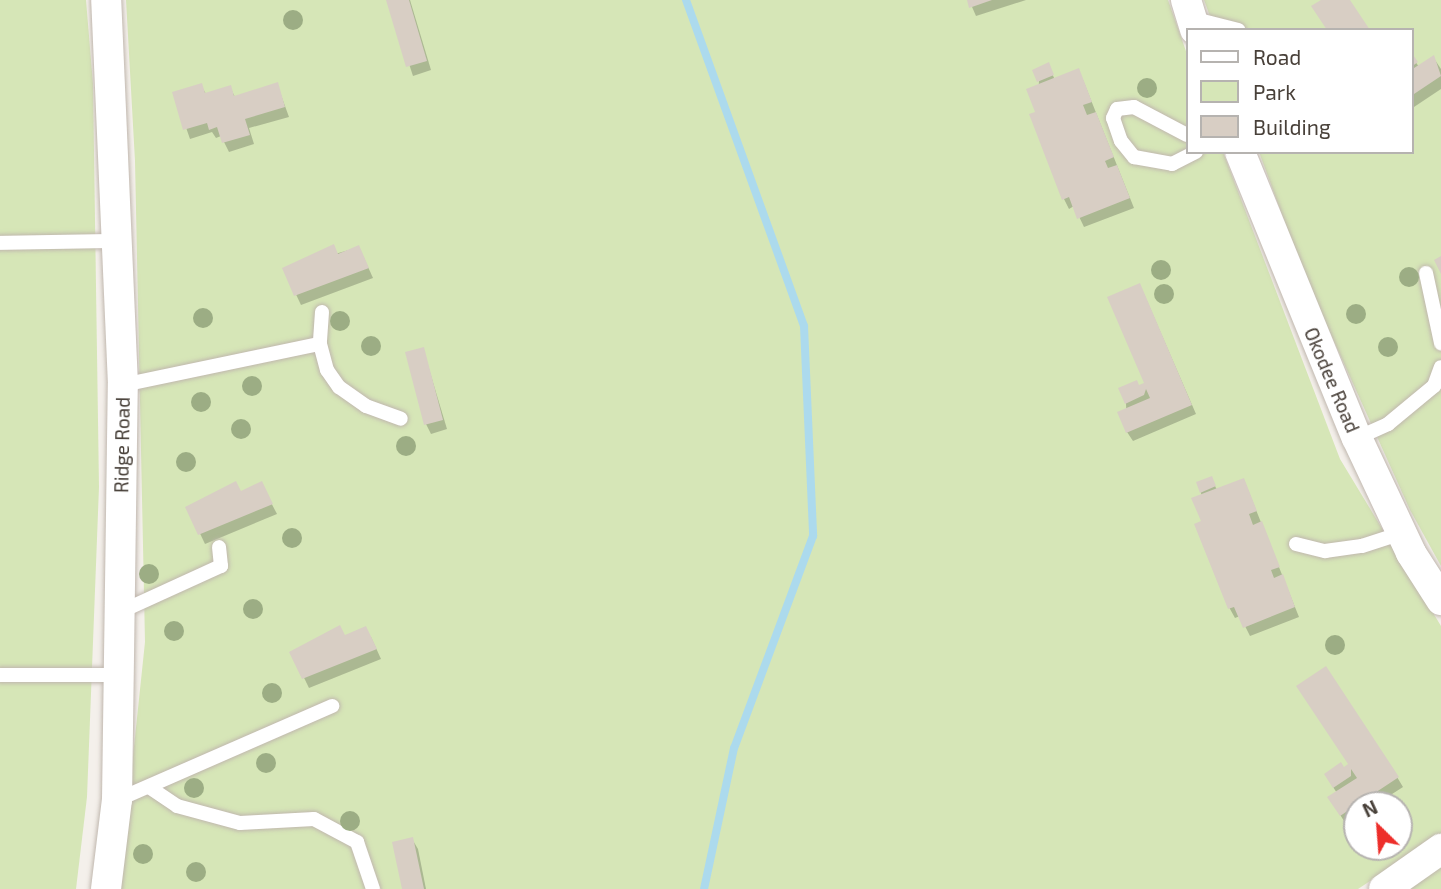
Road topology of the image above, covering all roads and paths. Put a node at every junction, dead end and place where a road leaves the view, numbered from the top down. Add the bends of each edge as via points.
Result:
1 (106, 0) edge
2 (1191, 16) edge
3 (1231, 28) edge
4 (1186, 134) edge
5 (1192, 154) edge
6 (1241, 154) edge
7 (117, 241) junction
8 (0, 243) edge
9 (1426, 273) dead end
10 (322, 312) dead end
11 (1441, 343) edge
12 (320, 344) junction
13 (1441, 367) edge
14 (123, 385) junction
15 (401, 419) dead end
16 (1357, 438) junction
17 (1402, 533) junction
18 (1296, 544) dead end
19 (219, 547) dead end
20 (1441, 600) edge
21 (120, 612) junction
22 (0, 675) edge
23 (119, 675) junction
24 (331, 706) dead end
25 (149, 787) junction
26 (117, 800) junction
27 (1441, 849) edge
28 (106, 889) edge
29 (373, 889) edge
30 (1384, 889) edge

1 - 7 street, Ridge Road
2 - 3 lane
4 - 5 lane via 1134,107 1117,109 1113,118 1121,141 1134,157 1172,164
6 - 16 street, Okodee Road
7 - 8 lane
7 - 14 street, Ridge Road
9 - 11 lane
10 - 12 lane
12 - 14 lane
12 - 15 lane via 327,370 339,387 366,406
13 - 16 lane via 1434,386 1388,424
14 - 21 street, Ridge Road
16 - 17 street, Okodee Road
17 - 18 lane via 1362,546 1325,551
17 - 20 street, Okodee Road
19 - 21 lane via 221,566
21 - 23 street, Ridge Road
22 - 23 lane
23 - 26 street, Ridge Road
24 - 25 lane
25 - 26 lane
25 - 29 lane via 177,806 240,823 314,819 357,842
26 - 28 street, Ridge Road
27 - 30 street

